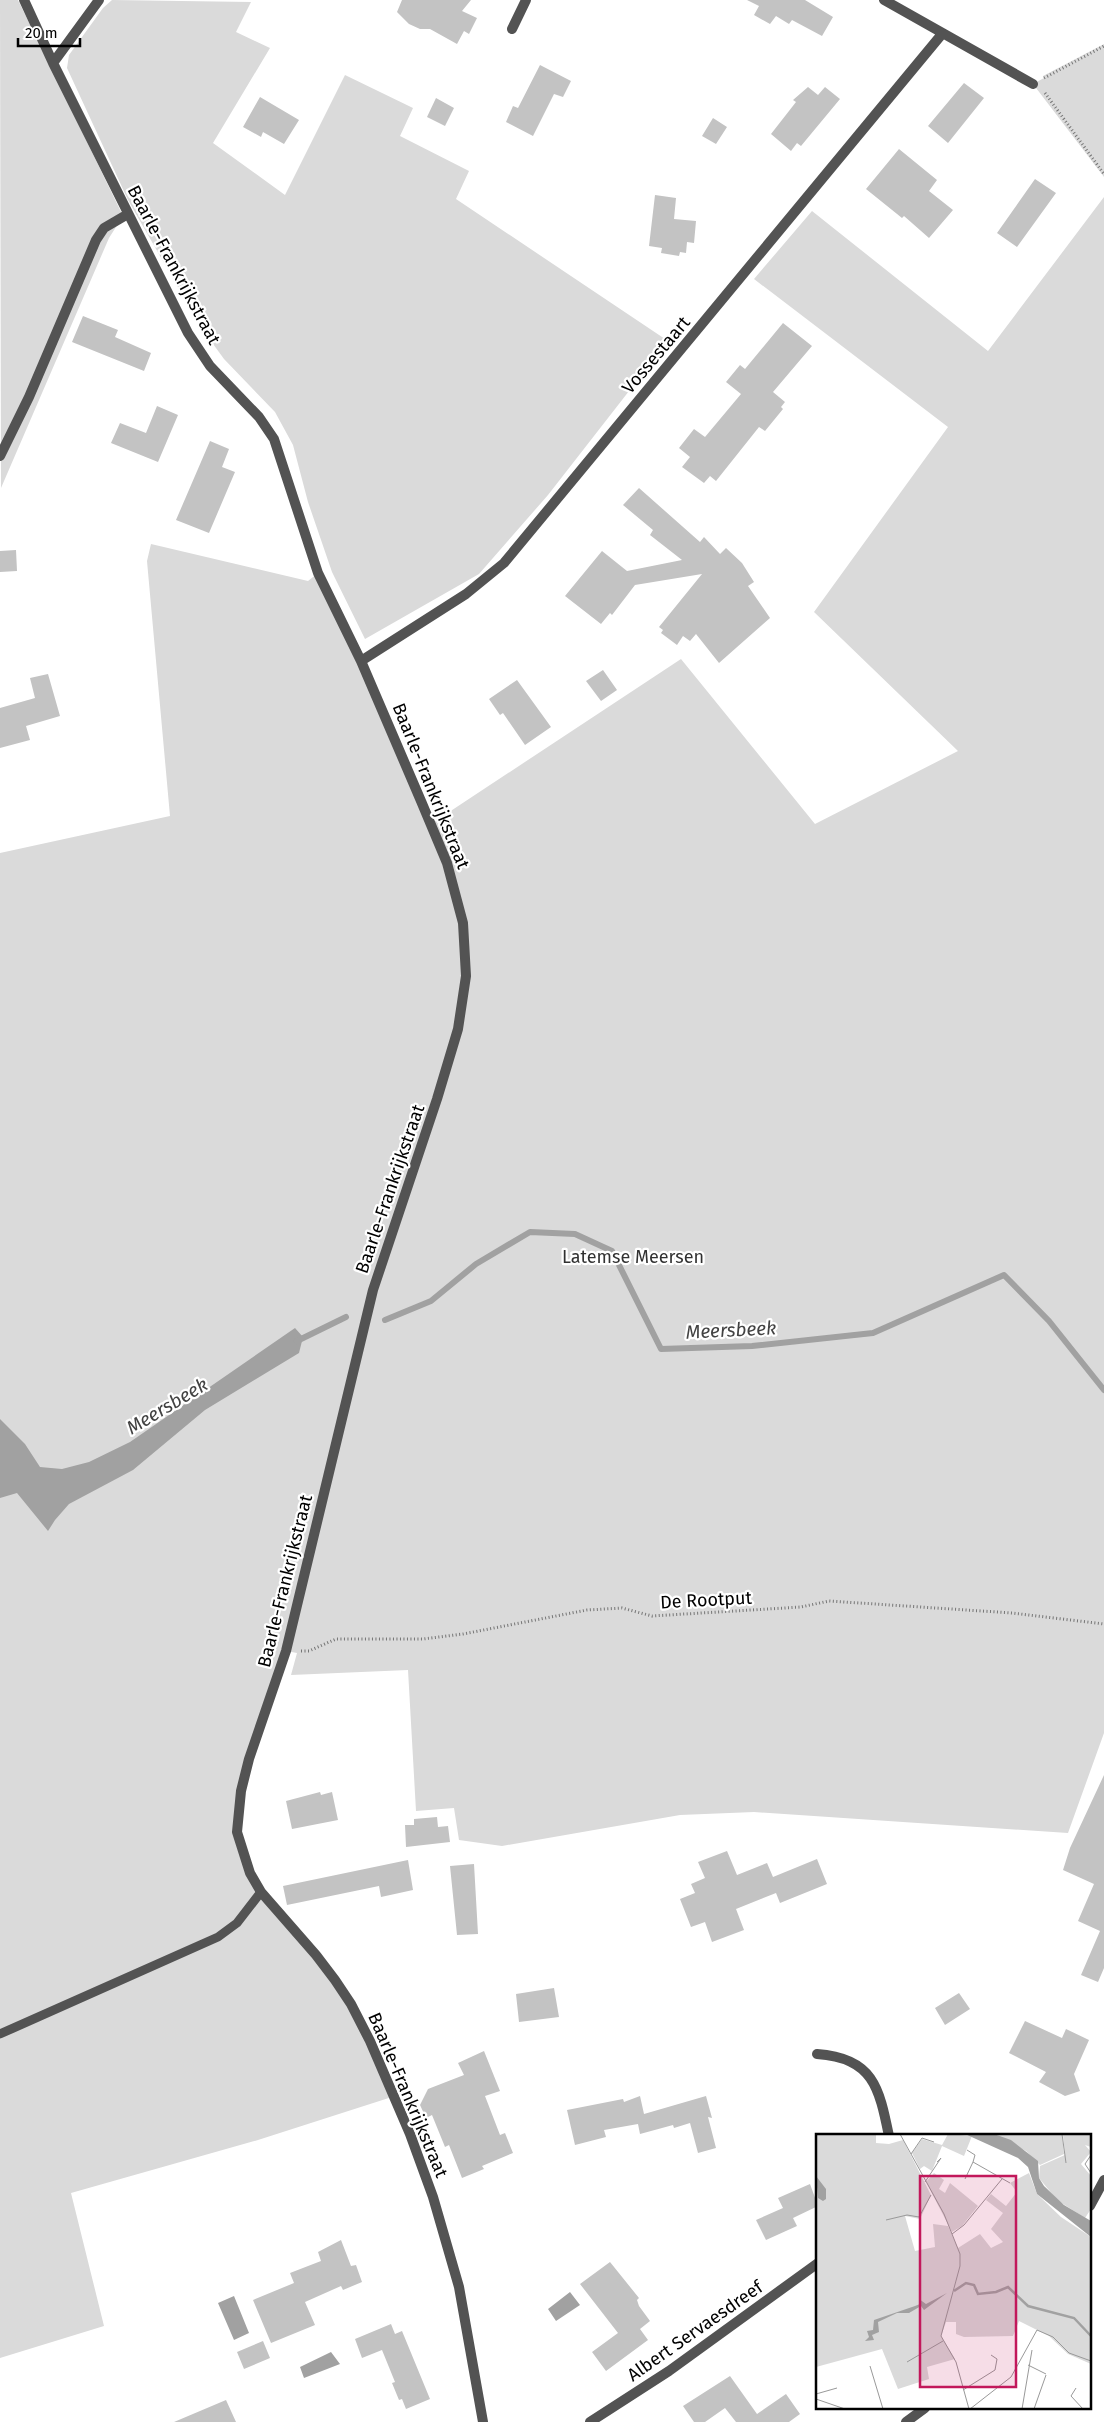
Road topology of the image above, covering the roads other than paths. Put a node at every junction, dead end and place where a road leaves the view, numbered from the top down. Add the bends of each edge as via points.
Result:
1 (24, 0) edge
2 (99, 0) edge
3 (526, 0) edge
4 (884, 0) edge
5 (512, 29) dead end
6 (942, 34) junction
7 (53, 63) junction
8 (1033, 84) road end
9 (128, 214) junction
10 (0, 456) edge
11 (361, 661) junction
12 (261, 1892) junction
13 (0, 2034) edge
14 (817, 2054) dead end
15 (889, 2134) edge
16 (1104, 2180) edge
17 (1092, 2202) edge
18 (816, 2264) edge
19 (922, 2410) edge
20 (483, 2422) edge
21 (590, 2422) edge
22 (906, 2422) edge

1 - 7 street, Baarle-Frankrijkstraat
2 - 7 street
3 - 5 street
4 - 6 street
6 - 8 street
6 - 11 street, Vossestaart via 504,563 466,594
7 - 9 street, Baarle-Frankrijkstraat
9 - 10 street via 104,228 96,240 29,397
9 - 11 street, Baarle-Frankrijkstraat via 188,333 210,366 274,439 318,573
11 - 12 street, Baarle-Frankrijkstraat via 446,863 463,923 464,1002 451,1056 365,1319 286,1651 249,1759 237,1832 242,1854
12 - 13 lane via 237,1923 218,1937
12 - 20 street, Baarle-Frankrijkstraat via 316,1955 351,2004 410,2134 433,2197 459,2287
14 - 15 street via 838,2055 855,2063 872,2080 882,2099
16 - 17 street
18 - 21 street, Albert Servaesdreef via 670,2371
19 - 22 street

